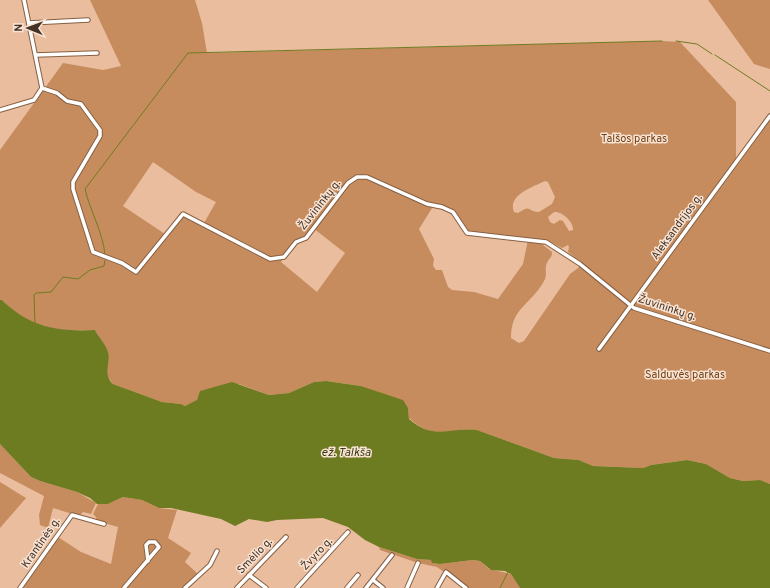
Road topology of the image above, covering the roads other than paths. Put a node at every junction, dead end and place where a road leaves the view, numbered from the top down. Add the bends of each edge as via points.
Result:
1 (24, 0) edge
2 (88, 20) dead end
3 (29, 23) junction
4 (98, 53) dead end
5 (36, 55) junction
6 (42, 88) junction
7 (0, 110) edge
8 (770, 116) edge
9 (631, 306) junction
10 (599, 349) dead end
11 (770, 351) edge
12 (104, 524) dead end
13 (348, 532) dead end
14 (286, 537) dead end
15 (217, 551) dead end
16 (392, 555) dead end
17 (148, 561) junction
18 (418, 563) dead end
19 (249, 575) junction
20 (358, 575) dead end
21 (372, 580) junction
22 (20, 588) edge
23 (124, 588) edge
24 (185, 588) edge
25 (237, 588) edge
26 (266, 588) edge
27 (297, 588) edge
28 (347, 588) edge
29 (366, 588) edge
30 (382, 588) edge
31 (407, 588) edge
32 (437, 588) edge
33 (466, 588) edge

1 - 3 street
2 - 3 street
3 - 5 street
4 - 5 street
5 - 6 street
6 - 7 street via 34,100
6 - 9 street, Žuvininkų g. via 81,104 100,130 100,136 73,182 72,189 93,252 122,263 136,272 183,214 270,259 284,257 296,242 306,238 348,183 357,177 367,177 428,204 453,212 467,233 552,244
8 - 9 street, Aleksandrijos g.
9 - 10 street, Aleksandrijos g.
9 - 11 street, Žuvininkų g.
12 - 22 street, Krantinės g. via 72,515
13 - 27 street, Žvyro g.
14 - 19 street, Smėlio g.
15 - 24 street via 210,565
16 - 21 street
17 - 17 street via 159,547 155,542 146,545
17 - 23 street
18 - 31 street
19 - 25 street, Smėlio g.
19 - 26 street
20 - 28 street
21 - 29 street
21 - 30 street
32 - 33 street via 446,572

